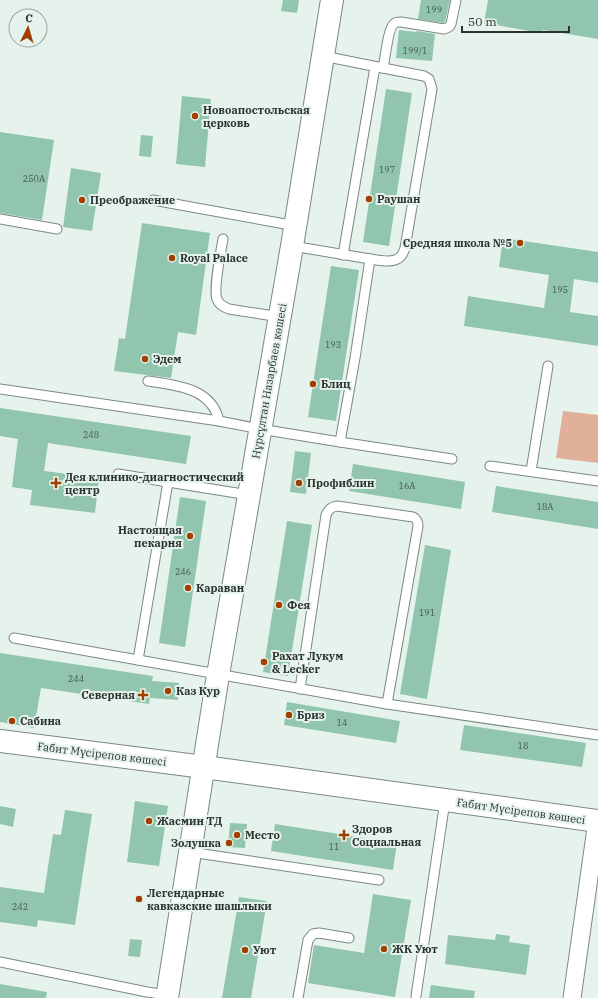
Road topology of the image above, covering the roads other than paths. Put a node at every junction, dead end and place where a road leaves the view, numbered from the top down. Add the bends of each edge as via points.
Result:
1 (332, 0) edge
2 (456, 0) edge
3 (323, 56) junction
4 (379, 67) junction
5 (153, 200) dead end
6 (0, 219) edge
7 (57, 229) dead end
8 (294, 236) junction
9 (223, 239) dead end
10 (343, 255) junction
11 (370, 259) junction
12 (280, 317) junction
13 (548, 366) dead end
14 (148, 381) dead end
15 (0, 389) edge
16 (218, 421) junction
17 (260, 429) junction
18 (340, 442) junction
19 (452, 459) dead end
20 (490, 466) dead end
21 (531, 471) junction
22 (118, 474) dead end
23 (598, 481) edge
24 (168, 482) junction
25 (249, 496) junction
26 (14, 638) dead end
27 (138, 660) junction
28 (218, 675) junction
29 (300, 689) junction
30 (387, 704) junction
31 (598, 735) edge
32 (0, 741) edge
33 (204, 767) junction
34 (445, 801) junction
35 (598, 821) edge
36 (190, 852) junction
37 (378, 880) dead end
38 (349, 938) dead end
39 (0, 962) edge
40 (416, 996) dead end
41 (167, 997) edge
42 (298, 998) edge
43 (572, 998) edge

1 - 3 main road, Нұрсұлтан Назарбаев көшесі
2 - 4 lane via 452,24 444,29 395,22 391,26
3 - 4 lane
3 - 8 main road, Нұрсұлтан Назарбаев көшесі
4 - 10 lane
4 - 11 lane via 424,76 429,79 432,88 405,248 402,256 395,260
5 - 8 lane
6 - 7 lane
8 - 10 lane
8 - 12 main road, Нұрсұлтан Назарбаев көшесі
9 - 12 lane via 217,300 225,308
10 - 11 lane
11 - 18 lane
12 - 17 main road, Нұрсұлтан Назарбаев көшесі
13 - 21 lane
14 - 16 lane via 197,392 214,408
15 - 16 lane
16 - 17 lane
17 - 18 lane
17 - 25 main road, Нұрсұлтан Назарбаев көшесі
18 - 19 lane
20 - 21 lane
21 - 23 lane
22 - 24 lane
24 - 25 lane
24 - 27 lane
25 - 28 main road, Нұрсұлтан Назарбаев көшесі
26 - 27 lane
27 - 28 lane
28 - 29 lane
28 - 33 main road, Нұрсұлтан Назарбаев көшесі
29 - 30 lane
29 - 30 lane via 326,515 329,509 337,506 413,517 416,518 418,526
30 - 31 lane
32 - 33 main road, Ғабит Мүсірепов көшесі
33 - 34 main road, Ғабит Мүсірепов көшесі
33 - 36 main road, Нұрсұлтан Назарбаев көшесі
34 - 35 main road, Ғабит Мүсірепов көшесі
34 - 40 lane
35 - 43 street
36 - 37 lane
36 - 41 main road, Нұрсұлтан Назарбаев көшесі
38 - 42 lane via 313,934 308,940
39 - 41 lane

